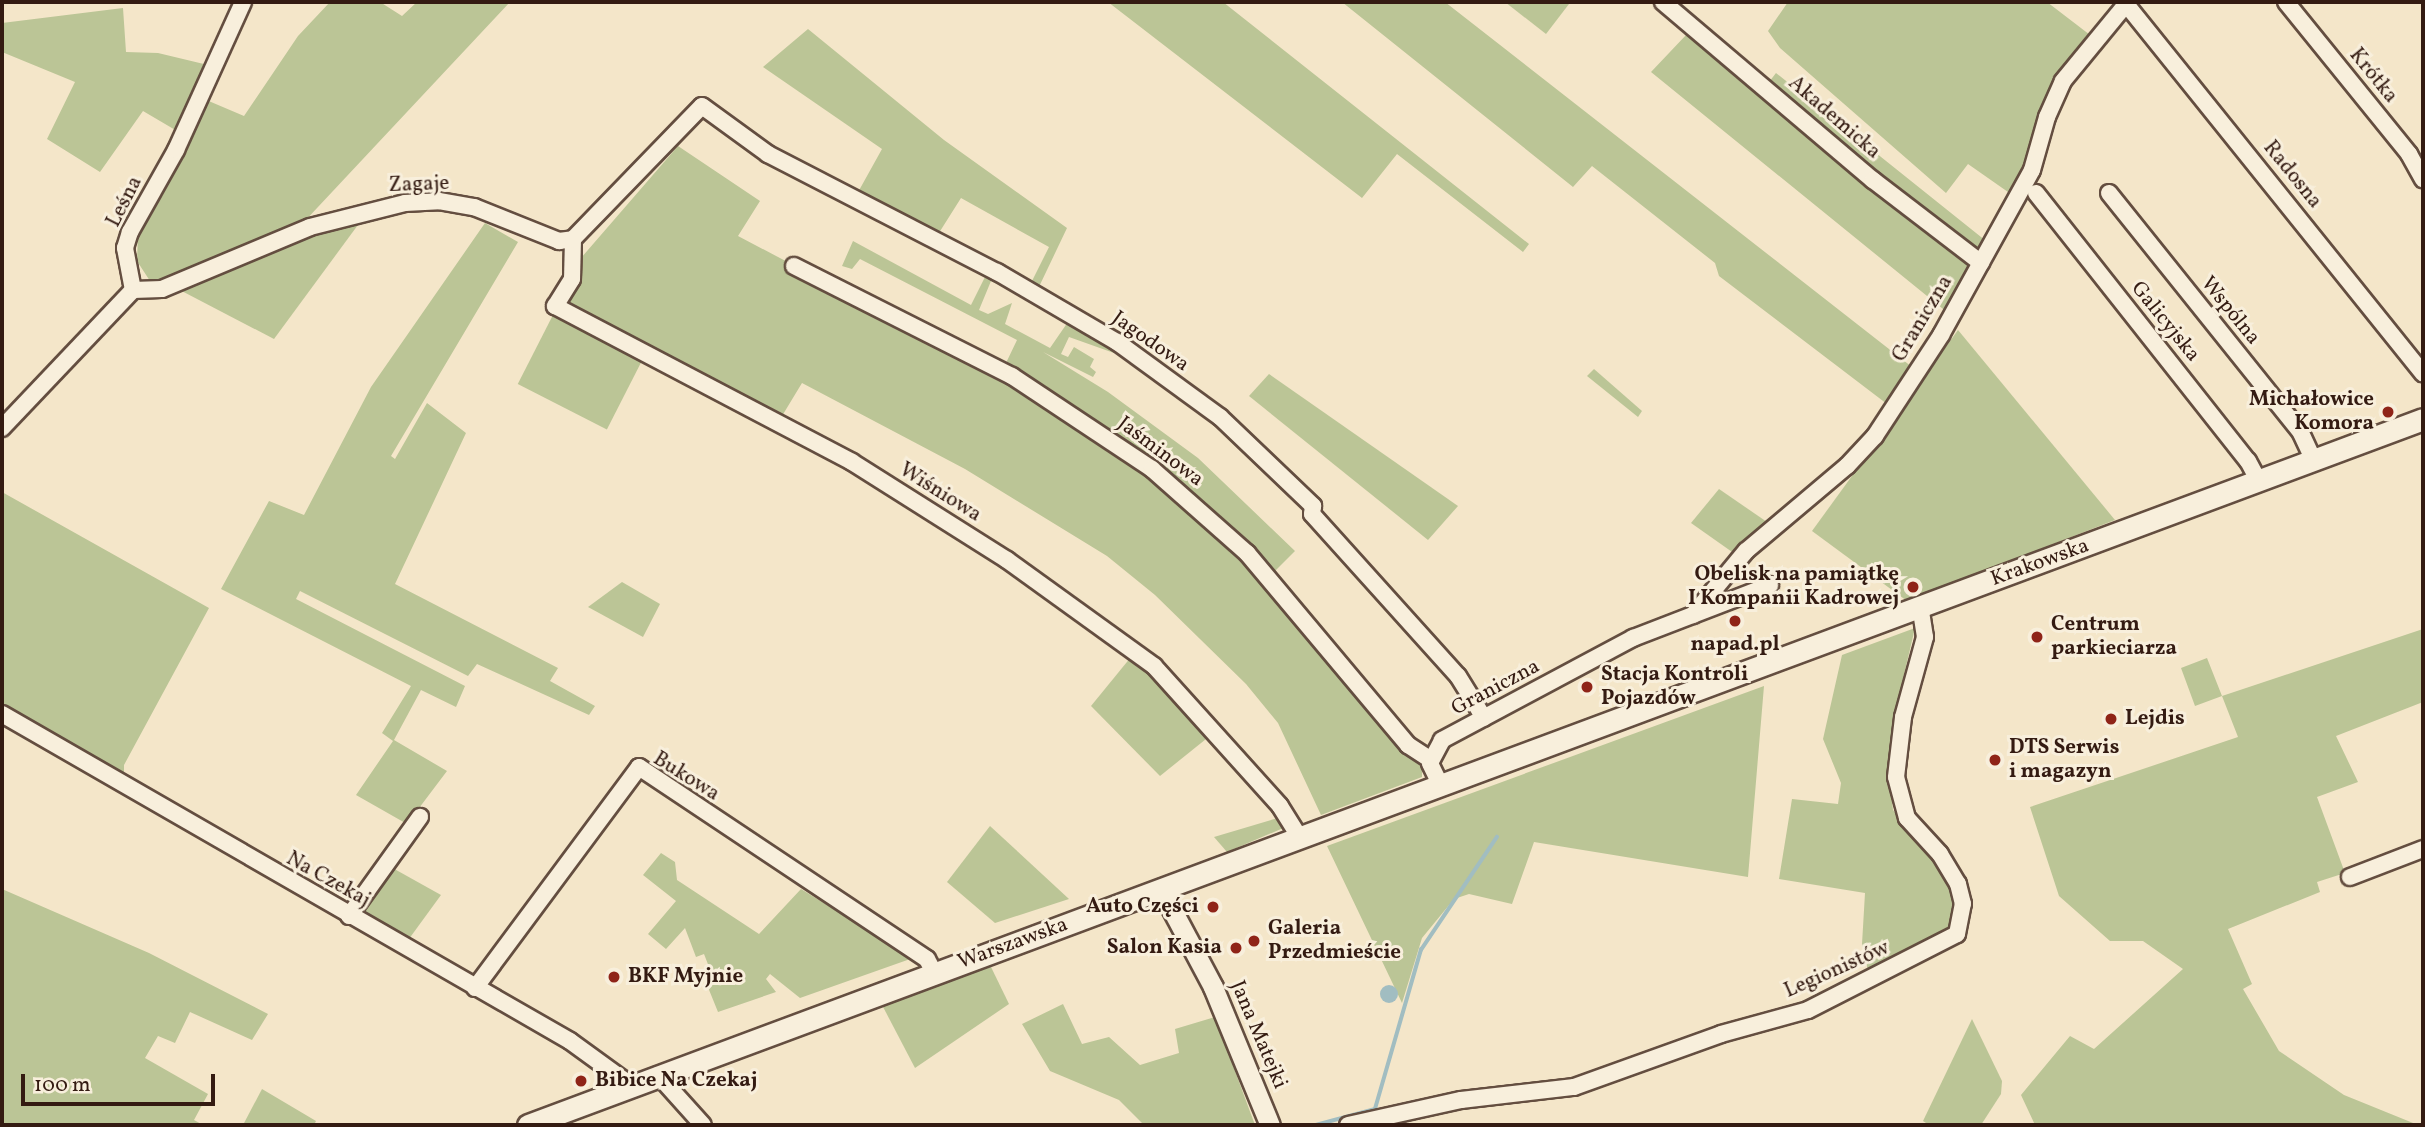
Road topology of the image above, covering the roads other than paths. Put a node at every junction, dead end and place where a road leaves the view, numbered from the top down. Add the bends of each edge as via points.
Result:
1 (243, 2) edge
2 (1663, 2) edge
3 (2286, 2) edge
4 (2127, 3) edge
5 (2423, 179) edge
6 (2036, 193) dead end
7 (2109, 193) dead end
8 (573, 239) junction
9 (1981, 263) junction
10 (794, 266) dead end
11 (133, 290) junction
12 (2423, 374) edge
13 (2423, 419) edge
14 (2, 428) edge
15 (2313, 459) junction
16 (2258, 480) junction
17 (1770, 585) dead end
18 (1920, 607) junction
19 (1693, 615) junction
20 (1655, 705) joint
21 (2, 714) edge
22 (1484, 718) junction
23 (1431, 760) junction
24 (1441, 786) junction
25 (420, 817) dead end
26 (1300, 838) junction
27 (2423, 849) edge
28 (2350, 877) dead end
29 (1161, 889) junction
30 (349, 916) junction
31 (934, 973) junction
32 (475, 988) junction
33 (658, 1075) junction
34 (632, 1086) junction
35 (528, 1125) edge
36 (703, 1125) edge
37 (1270, 1125) edge
38 (1348, 1125) edge

1 - 11 street, Leśna via 176,150 130,232 125,248
2 - 9 street, Akademicka via 1874,180
3 - 5 street, Krótka via 2409,154
4 - 9 street, Graniczna via 2063,81 2046,117 2032,170
4 - 12 street, Radosna
6 - 16 street, Galicyjska via 2248,461
7 - 15 street, Wspólna via 2301,433
8 - 11 street, Zagaje via 559,241 474,207 439,201 405,203 310,227 162,289
8 - 22 street, Jagodowa via 702,106 768,154 997,272 1117,342 1220,417 1313,506 1312,514 1458,676
8 - 26 street, Wiśniowa via 572,279 555,306 852,462 1007,560 1154,666 1280,806
9 - 19 street, Graniczna via 1875,436 1847,466 1746,551
10 - 23 street, Jaśminowa via 1012,376 1152,469 1247,553 1408,746
11 - 14 street
13 - 15 main road, Krakowska
15 - 16 main road, Krakowska
16 - 18 main road, Krakowska
17 - 19 street, Graniczna
18 - 20 main road, Krakowska
18 - 38 street, Legionistów via 1926,637 1903,717 1896,777 1907,818 1940,854 1958,884 1963,904 1956,934 1808,1010 1721,1034 1574,1087 1461,1100
19 - 22 street, Graniczna via 1633,638
20 - 24 main road, Warszawska
21 - 30 street, Na Czekaj
22 - 23 street, Graniczna via 1442,740
23 - 24 street
24 - 26 main road, Warszawska
25 - 30 street
26 - 29 main road, Warszawska
27 - 28 street
29 - 31 main road, Warszawska
29 - 37 street, Jana Matejki via 1213,987
30 - 32 street, Na Czekaj
31 - 32 street, Bukowa via 926,959 639,767
31 - 33 main road, Warszawska
32 - 34 street, Na Czekaj via 609,1065
33 - 34 main road, Warszawska
33 - 36 street
34 - 35 main road, Warszawska

